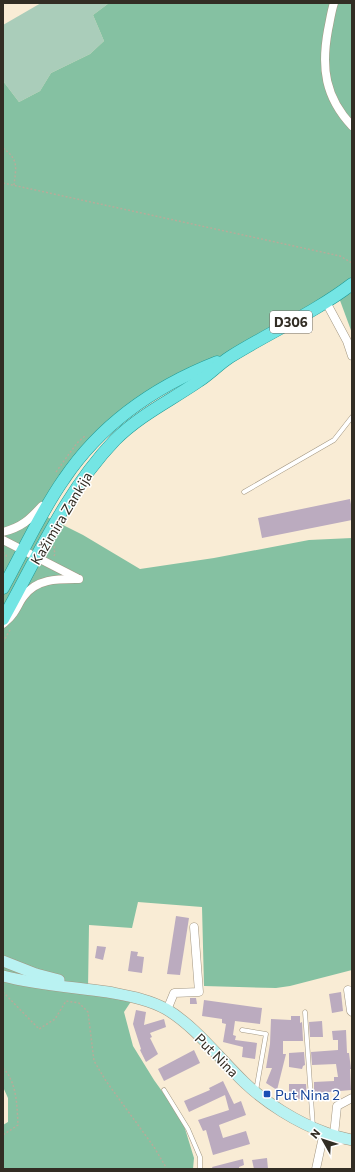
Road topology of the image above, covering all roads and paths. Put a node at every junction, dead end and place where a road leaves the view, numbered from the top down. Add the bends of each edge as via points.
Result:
1 (334, 3) edge
2 (352, 126) edge
3 (3, 148) edge
4 (3, 182) edge
5 (14, 185) junction
6 (352, 263) edge
7 (352, 284) edge
8 (326, 302) junction
9 (352, 356) edge
10 (229, 358) junction
11 (352, 417) edge
12 (244, 492) dead end
13 (52, 498) junction
14 (3, 532) edge
15 (3, 540) edge
16 (24, 550) junction
17 (3, 552) edge
18 (6, 555) dead end
19 (37, 557) junction
20 (3, 588) edge
21 (3, 619) edge
22 (3, 624) edge
23 (194, 927) dead end
24 (3, 960) edge
25 (3, 976) edge
26 (76, 987) junction
27 (348, 990) dead end
28 (3, 992) edge
29 (167, 1010) junction
30 (305, 1012) dead end
31 (352, 1012) edge
32 (242, 1030) dead end
33 (3, 1068) edge
34 (164, 1090) dead end
35 (256, 1092) junction
36 (352, 1098) edge
37 (313, 1127) junction
38 (329, 1134) junction
39 (3, 1135) edge
40 (352, 1140) edge
41 (167, 1169) edge
42 (200, 1169) edge
43 (316, 1169) edge

1 - 2 street via 324,50 326,74 336,106
3 - 5 path via 11,154 16,165
4 - 5 path
5 - 6 path via 340,256
7 - 8 main road, Kažimira Zankija / D306
8 - 9 street via 347,341
8 - 10 main road, Kažimira Zankija / D306
10 - 13 main road, Kažimira Zankija / D306 via 194,371 123,415 90,445 63,479
10 - 19 main road, Kažimira Zankija / D306 via 200,381 151,410 116,440 74,491
11 - 12 lane via 334,440
13 - 14 street via 27,521
13 - 16 main road, Kažimira Zankija / D306
15 - 16 street
16 - 19 street
16 - 20 main road, Kažimira Zankija / D306
17 - 18 path
19 - 21 main road, Kažimira Zankija / D306
19 - 22 street via 79,579 56,579 34,586 25,594 13,615
23 - 29 street via 198,992 174,993
24 - 26 main road, Put Nina
25 - 26 main road, Put Nina
26 - 29 main road, Put Nina via 134,997
27 - 31 street
28 - 41 path via 39,1029 55,1019 66,1001 79,1003 88,1012 94,1061
29 - 35 main road, Put Nina via 185,1023
30 - 37 lane
32 - 35 lane via 266,1034
33 - 39 path via 9,1074 17,1102 18,1124
34 - 42 lane via 188,1128 200,1157
35 - 37 main road, Put Nina via 288,1114
36 - 38 street via 337,1106
37 - 38 main road, Put Nina
38 - 40 main road, Put Nina
38 - 43 street

